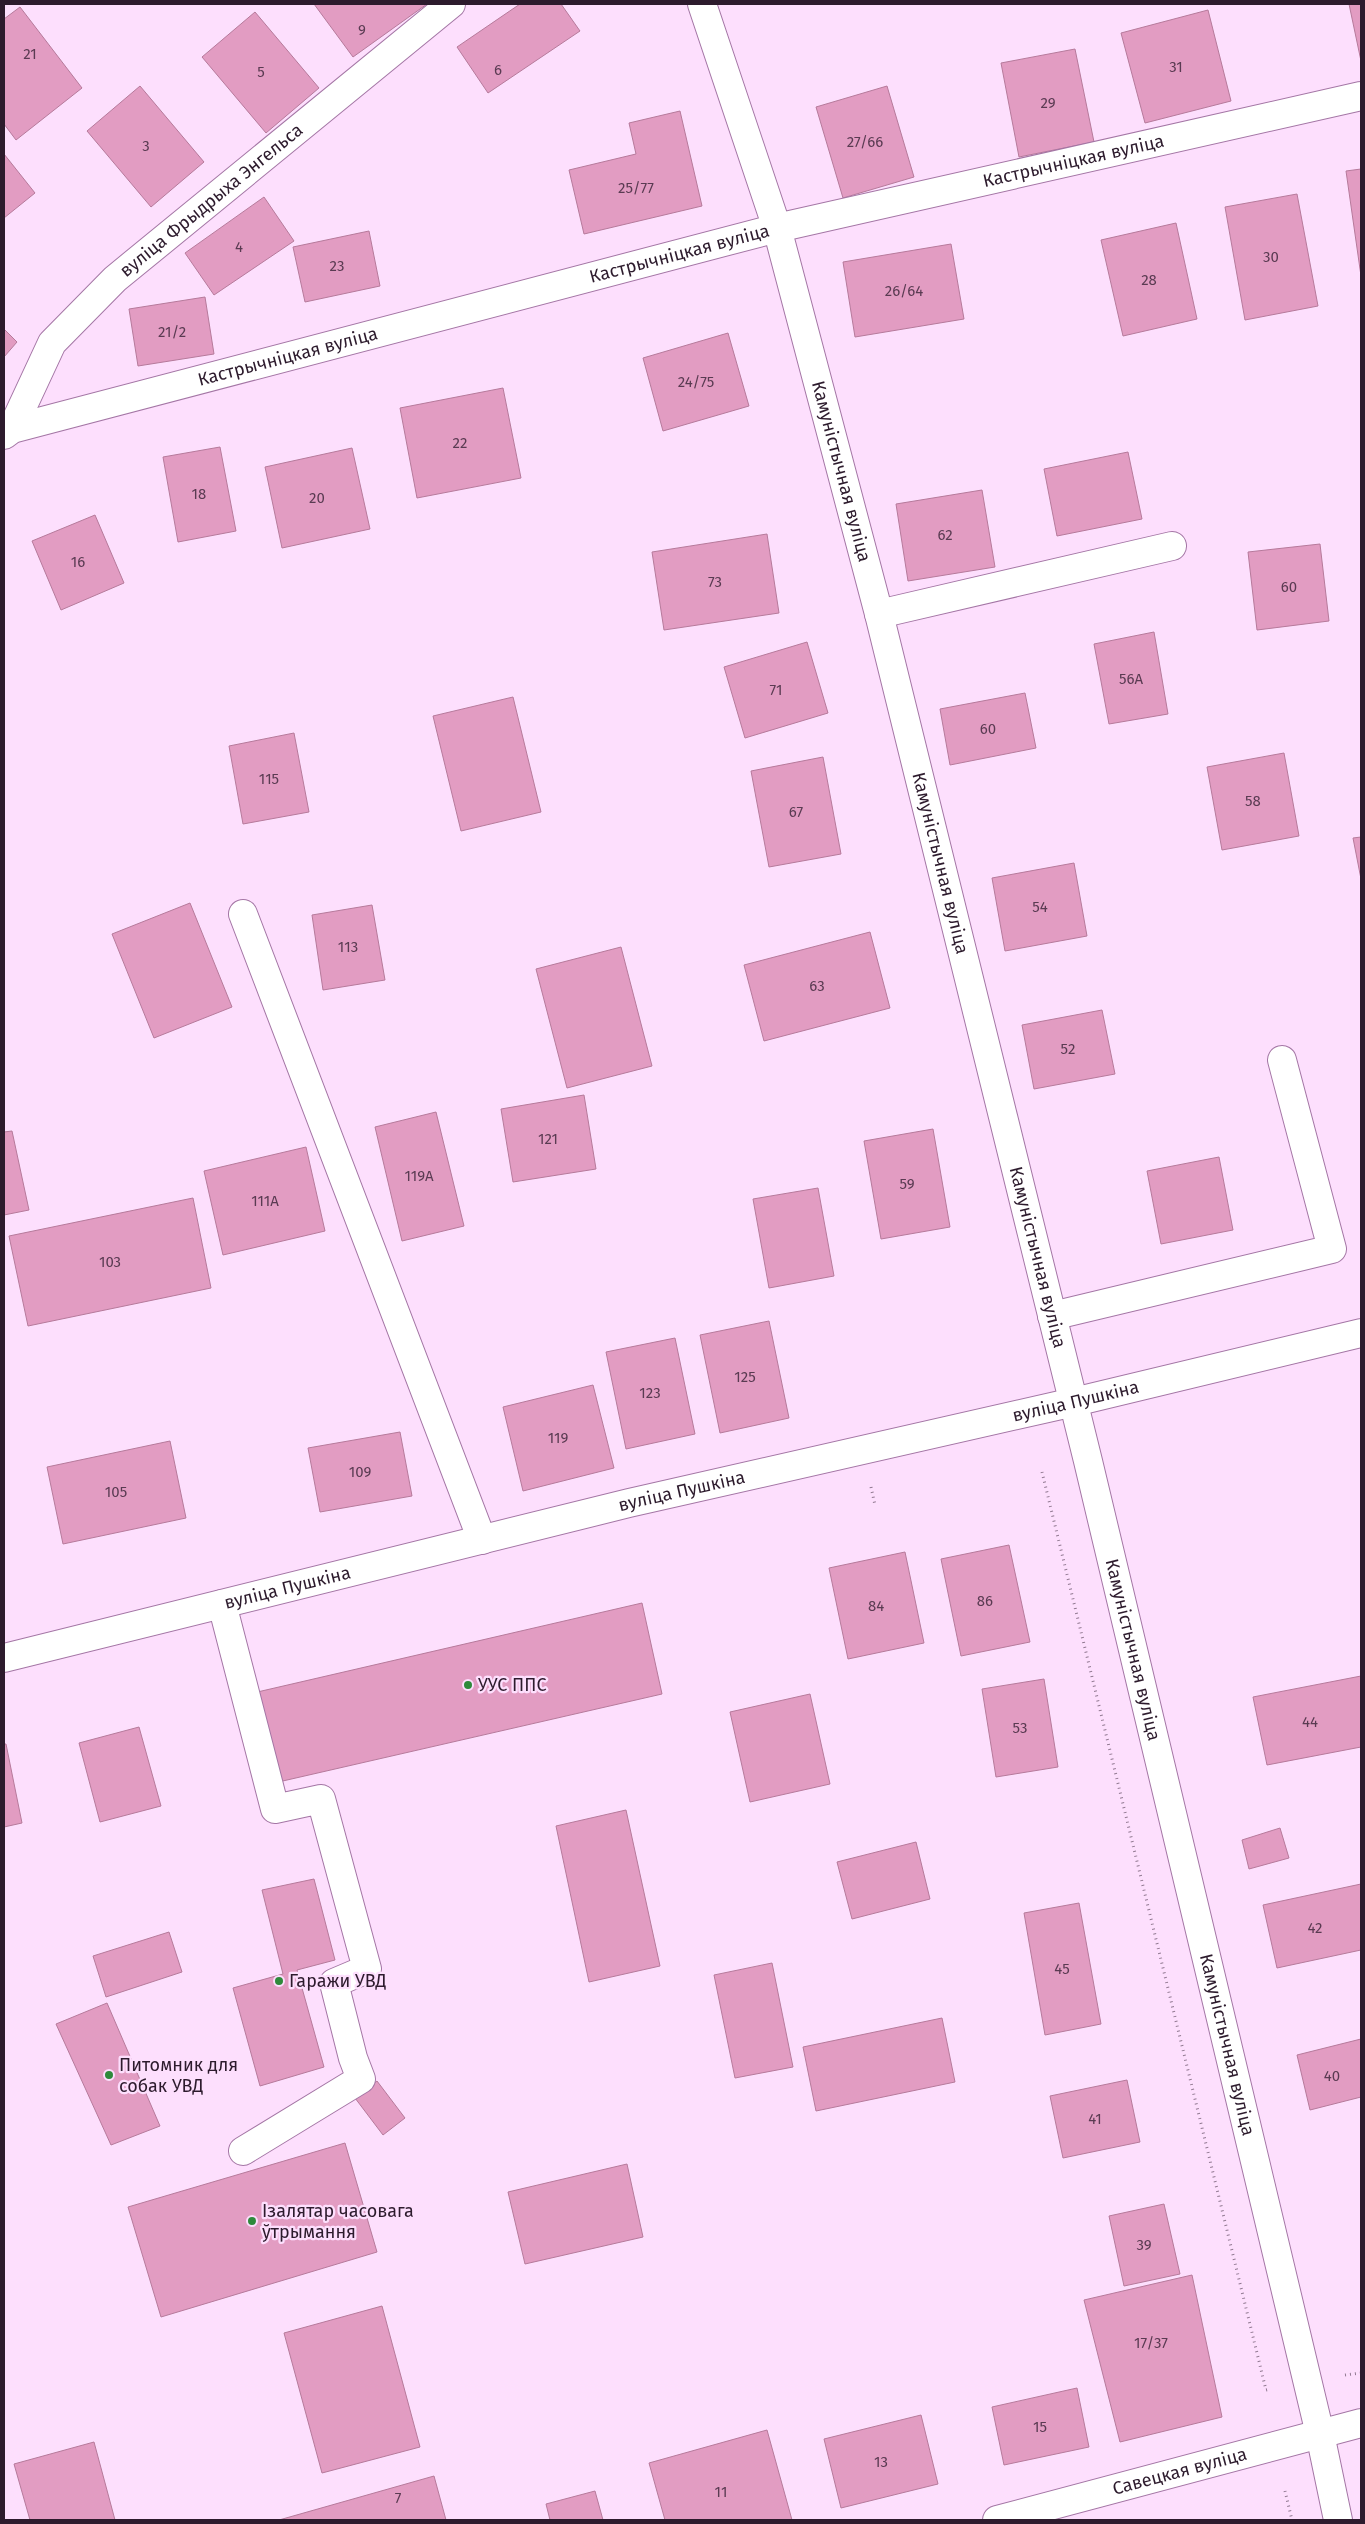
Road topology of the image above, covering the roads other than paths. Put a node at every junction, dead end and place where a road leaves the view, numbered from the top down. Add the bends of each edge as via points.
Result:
1 (451, 4) edge
2 (702, 4) edge
3 (1361, 96) edge
4 (777, 228) junction
5 (8, 432) edge
6 (1172, 546) dead end
7 (878, 614) junction
8 (243, 914) dead end
9 (1282, 1060) dead end
10 (1052, 1316) junction
11 (1361, 1333) edge
12 (1074, 1402) junction
13 (482, 1540) junction
14 (222, 1604) junction
15 (4, 1658) edge
16 (244, 2151) dead end
17 (1361, 2423) edge
18 (1320, 2434) junction
19 (997, 2520) edge
20 (1338, 2520) edge

1 - 5 street, вуліца Фрыдрыха Энгельса via 115,279 52,343
2 - 4 street, Камуністычная вуліца
3 - 4 street, Кастрычніцкая вуліца
4 - 5 street, Кастрычніцкая вуліца
4 - 7 street, Камуністычная вуліца
6 - 7 street
7 - 10 street, Камуністычная вуліца
8 - 13 street
9 - 10 street via 1332,1249
10 - 12 street, Камуністычная вуліца
11 - 12 street, вуліца Пушкіна
12 - 13 street, вуліца Пушкіна via 629,1503
12 - 18 street, Камуністычная вуліца
13 - 14 street, вуліца Пушкіна
14 - 15 street, вуліца Пушкіна
14 - 16 street via 275,1809 322,1799 367,1969 334,1983 361,2079
17 - 18 street, Савецкая вуліца
18 - 19 street, Савецкая вуліца
18 - 20 street, Камуністычная вуліца

